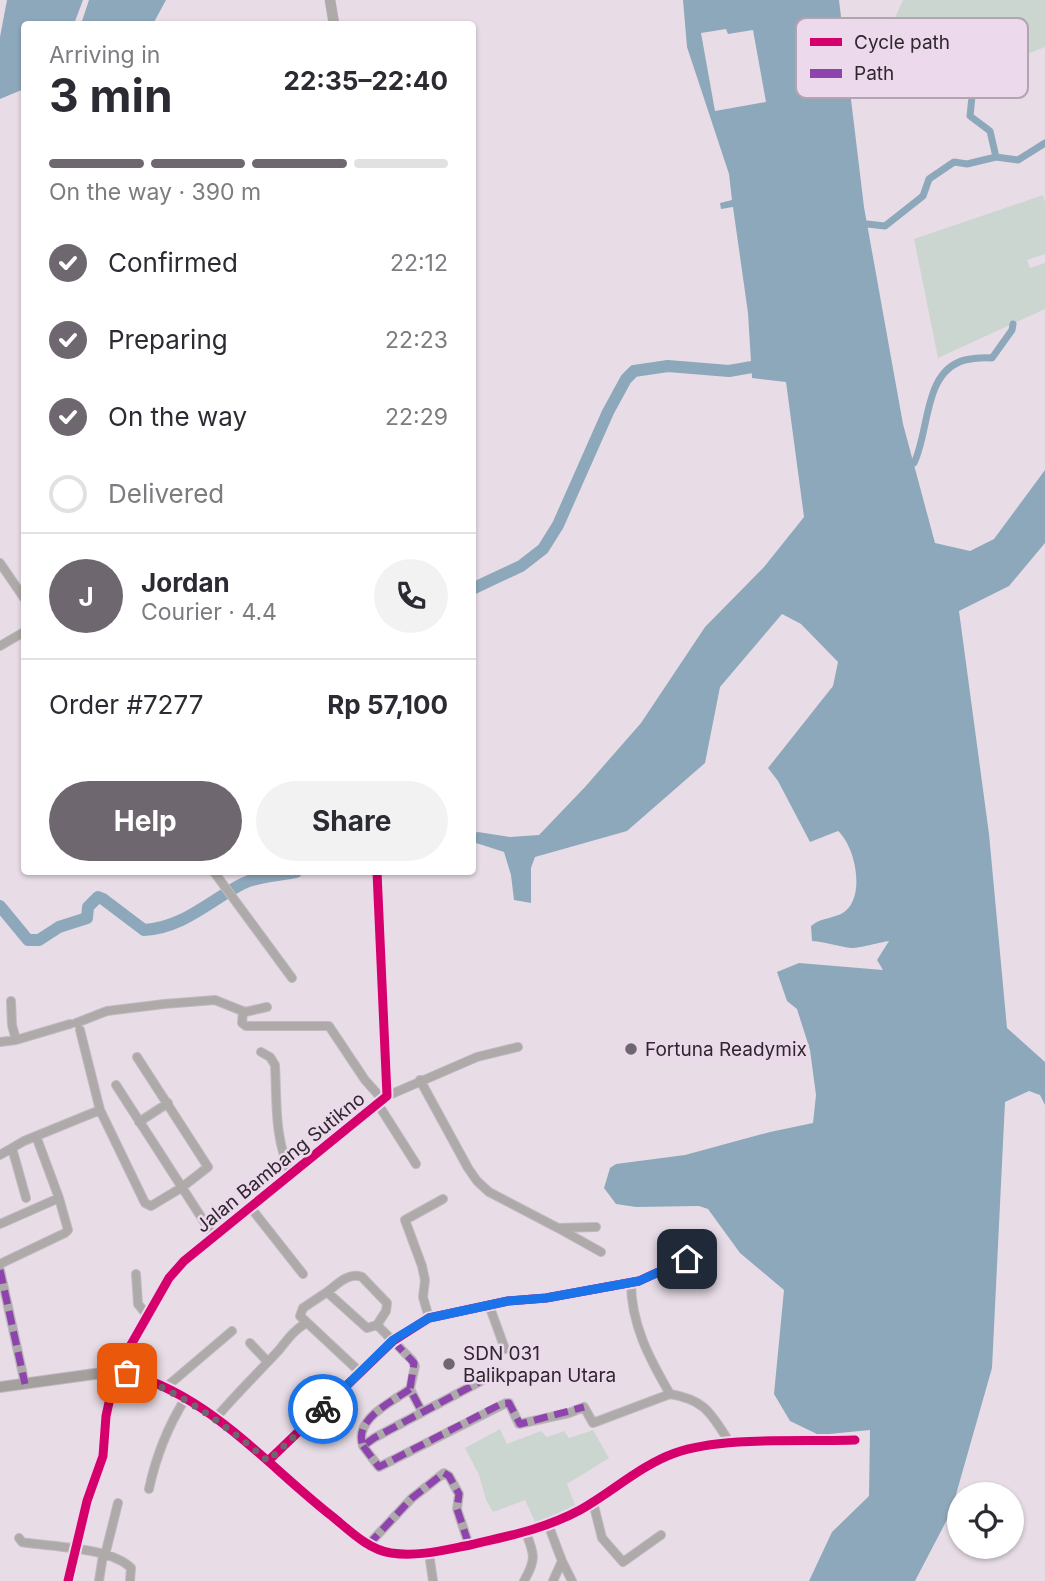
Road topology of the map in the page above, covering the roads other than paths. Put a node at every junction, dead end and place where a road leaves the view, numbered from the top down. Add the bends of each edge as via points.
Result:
1 (330, 0) edge
2 (334, 21) edge
3 (0, 563) edge
4 (21, 594) edge
5 (21, 634) edge
6 (0, 646) edge
7 (216, 875) edge
8 (377, 875) edge
9 (292, 978) dead end
10 (11, 1001) dead end
11 (267, 1006) dead end
12 (243, 1012) junction
13 (75, 1026) junction
14 (16, 1040) junction
15 (0, 1042) edge
16 (518, 1047) dead end
17 (261, 1052) dead end
18 (137, 1057) dead end
19 (420, 1080) junction
20 (116, 1085) dead end
21 (383, 1100) junction
22 (168, 1103) junction
23 (100, 1110) junction
24 (139, 1122) junction
25 (36, 1136) junction
26 (12, 1147) junction
27 (0, 1156) edge
28 (416, 1164) dead end
29 (292, 1175) junction
30 (181, 1188) junction
31 (26, 1198) dead end
32 (59, 1198) junction
33 (443, 1199) dead end
34 (251, 1208) junction
35 (0, 1224) edge
36 (596, 1227) dead end
37 (558, 1228) junction
38 (214, 1237) junction
39 (601, 1252) dead end
40 (687, 1259) dead end
41 (0, 1264) edge
42 (0, 1270) edge
43 (136, 1274) dead end
44 (303, 1274) dead end
45 (631, 1282) junction
46 (327, 1292) junction
47 (489, 1306) junction
48 (147, 1315) junction
49 (429, 1318) junction
50 (306, 1322) junction
51 (377, 1325) junction
52 (232, 1331) dead end
53 (393, 1340) junction
54 (250, 1343) dead end
55 (505, 1349) dead end
56 (267, 1361) junction
57 (116, 1371) junction
58 (498, 1372) dead end
59 (361, 1373) junction
60 (25, 1384) junction
61 (0, 1387) edge
62 (165, 1388) junction
63 (410, 1390) junction
64 (670, 1394) junction
65 (185, 1399) junction
66 (422, 1412) junction
67 (215, 1419) junction
68 (855, 1440) dead end
69 (730, 1444) junction
70 (363, 1446) junction
71 (268, 1461) junction
72 (149, 1489) dead end
73 (593, 1502) junction
74 (118, 1503) dead end
75 (548, 1524) junction
76 (526, 1533) junction
77 (661, 1535) dead end
78 (19, 1538) dead end
79 (368, 1545) junction
80 (469, 1545) junction
81 (75, 1549) junction
82 (429, 1553) junction
83 (104, 1555) junction
84 (562, 1561) junction
85 (68, 1581) edge
86 (99, 1581) edge
87 (130, 1581) edge
88 (433, 1581) edge
89 (524, 1581) edge
90 (553, 1581) edge
91 (572, 1581) edge

1 - 2 street
3 - 4 street
5 - 6 street
7 - 9 street
8 - 21 street, Jalan Bambang Sutikno
10 - 14 street
11 - 12 street
12 - 13 street via 215,1000 124,1008 96,1014
12 - 21 street via 246,1026 329,1026
13 - 14 street
13 - 23 street
14 - 15 street
16 - 19 street via 477,1057
17 - 29 street via 275,1065 279,1142
18 - 22 street
19 - 21 street
19 - 37 street via 477,1181
20 - 24 street
21 - 28 street
21 - 29 street, Jalan Bambang Sutikno
22 - 24 street
22 - 30 street via 208,1167
23 - 25 street
23 - 30 street via 145,1203 151,1206
24 - 30 street
25 - 26 street
25 - 32 street
26 - 27 street
26 - 31 street
29 - 34 street, Jalan Bambang Sutikno
30 - 38 street
32 - 35 street
32 - 41 street via 68,1230
33 - 49 street via 405,1220 422,1266
34 - 38 street, Jalan Bambang Sutikno
34 - 44 street
36 - 37 street
37 - 39 street
38 - 48 street, Jalan Bambang Sutikno via 176,1270
40 - 45 street
42 - 60 street
43 - 48 street via 138,1304
45 - 47 street
45 - 64 street via 634,1317
46 - 50 street via 303,1308 300,1316
46 - 51 street via 367,1328
46 - 51 street via 346,1277 362,1277 387,1303
47 - 49 street
47 - 55 street
48 - 57 street, Jalan Bambang Sutikno
49 - 53 street
50 - 56 street
50 - 59 street
51 - 53 street
52 - 62 street
53 - 59 street
53 - 63 street via 415,1366
54 - 56 street
56 - 67 street
57 - 60 main road
57 - 62 street
57 - 81 street via 103,1456
58 - 66 street
59 - 71 street
60 - 61 main road
62 - 65 street
63 - 66 street
63 - 70 street via 372,1415 362,1435
64 - 69 street via 691,1397 702,1405
64 - 70 street via 593,1423 584,1408 519,1424 509,1403 501,1404 379,1467
65 - 67 street
65 - 72 street via 156,1457
66 - 70 street
67 - 71 street
68 - 69 street
69 - 73 street via 677,1452
71 - 79 street
73 - 75 street
73 - 77 street via 602,1538 623,1562
74 - 83 street
75 - 76 street
75 - 84 street
76 - 80 street
76 - 89 street via 534,1558
78 - 81 street
79 - 80 street via 412,1498 444,1474 458,1494 457,1508
79 - 82 street via 391,1553
80 - 82 street
81 - 83 street
81 - 85 street
82 - 88 street
83 - 86 street
83 - 87 street via 127,1564
84 - 90 street
84 - 91 street

